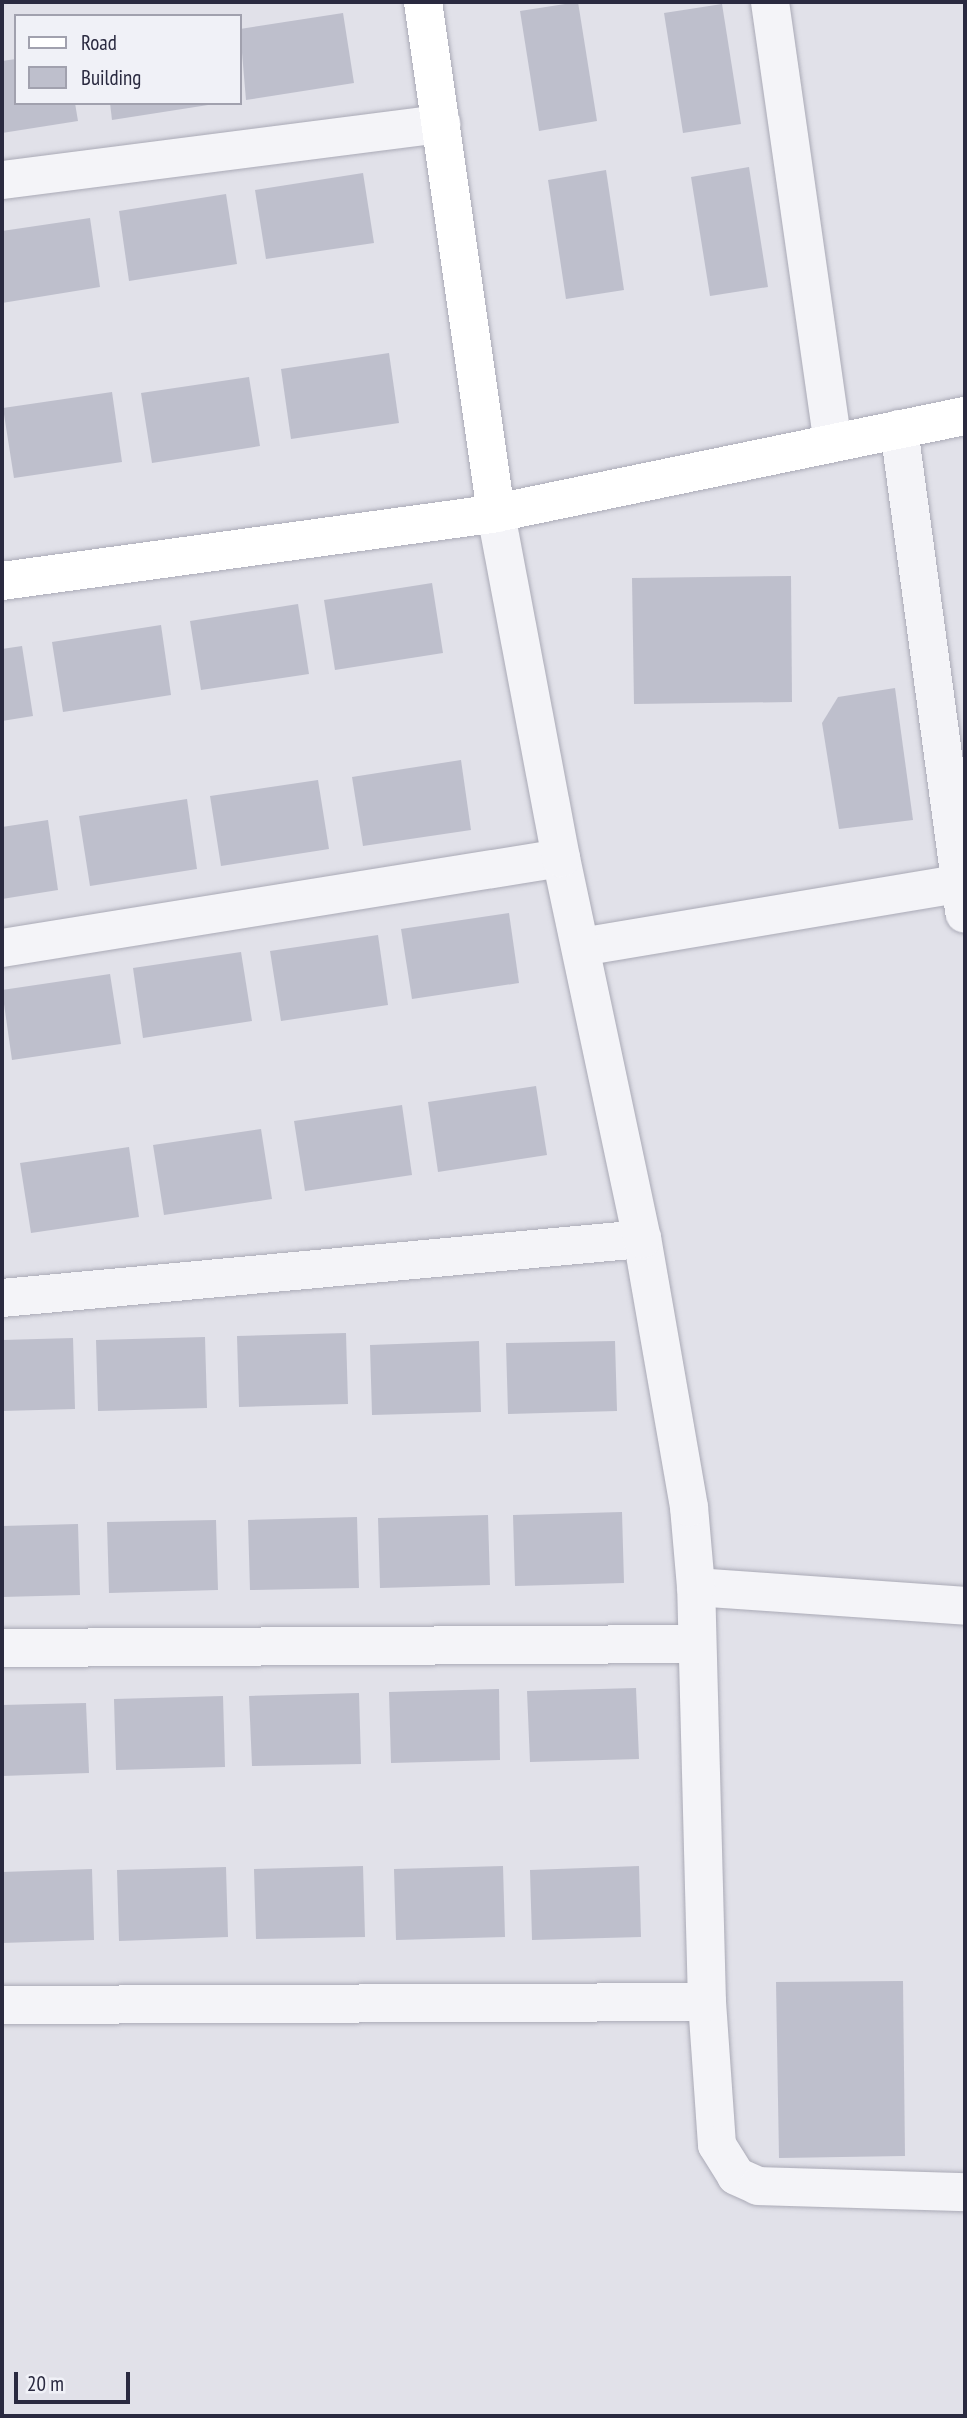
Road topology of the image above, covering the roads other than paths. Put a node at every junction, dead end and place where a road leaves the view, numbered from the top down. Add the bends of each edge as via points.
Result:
1 (423, 2) edge
2 (770, 2) edge
3 (440, 124) junction
4 (2, 180) edge
5 (965, 415) edge
6 (899, 429) junction
7 (833, 443) junction
8 (496, 513) junction
9 (2, 581) edge
10 (561, 858) junction
11 (964, 894) edge
12 (581, 947) junction
13 (2, 948) edge
14 (642, 1240) junction
15 (2, 1298) edge
16 (696, 1587) junction
17 (965, 1606) edge
18 (697, 1644) junction
19 (2, 1648) edge
20 (707, 2002) junction
21 (2, 2005) edge
22 (965, 2192) edge

1 - 3 street
2 - 7 street
3 - 4 street
3 - 8 street
5 - 6 street
6 - 7 street
6 - 11 street
7 - 8 street
8 - 9 street
8 - 10 street
10 - 12 street
10 - 13 street
11 - 12 street
12 - 14 street
14 - 15 street
14 - 16 street via 689,1507
16 - 17 street
16 - 18 street
18 - 19 street
18 - 20 street
20 - 21 street
20 - 22 street via 717,2146 736,2176 758,2186

